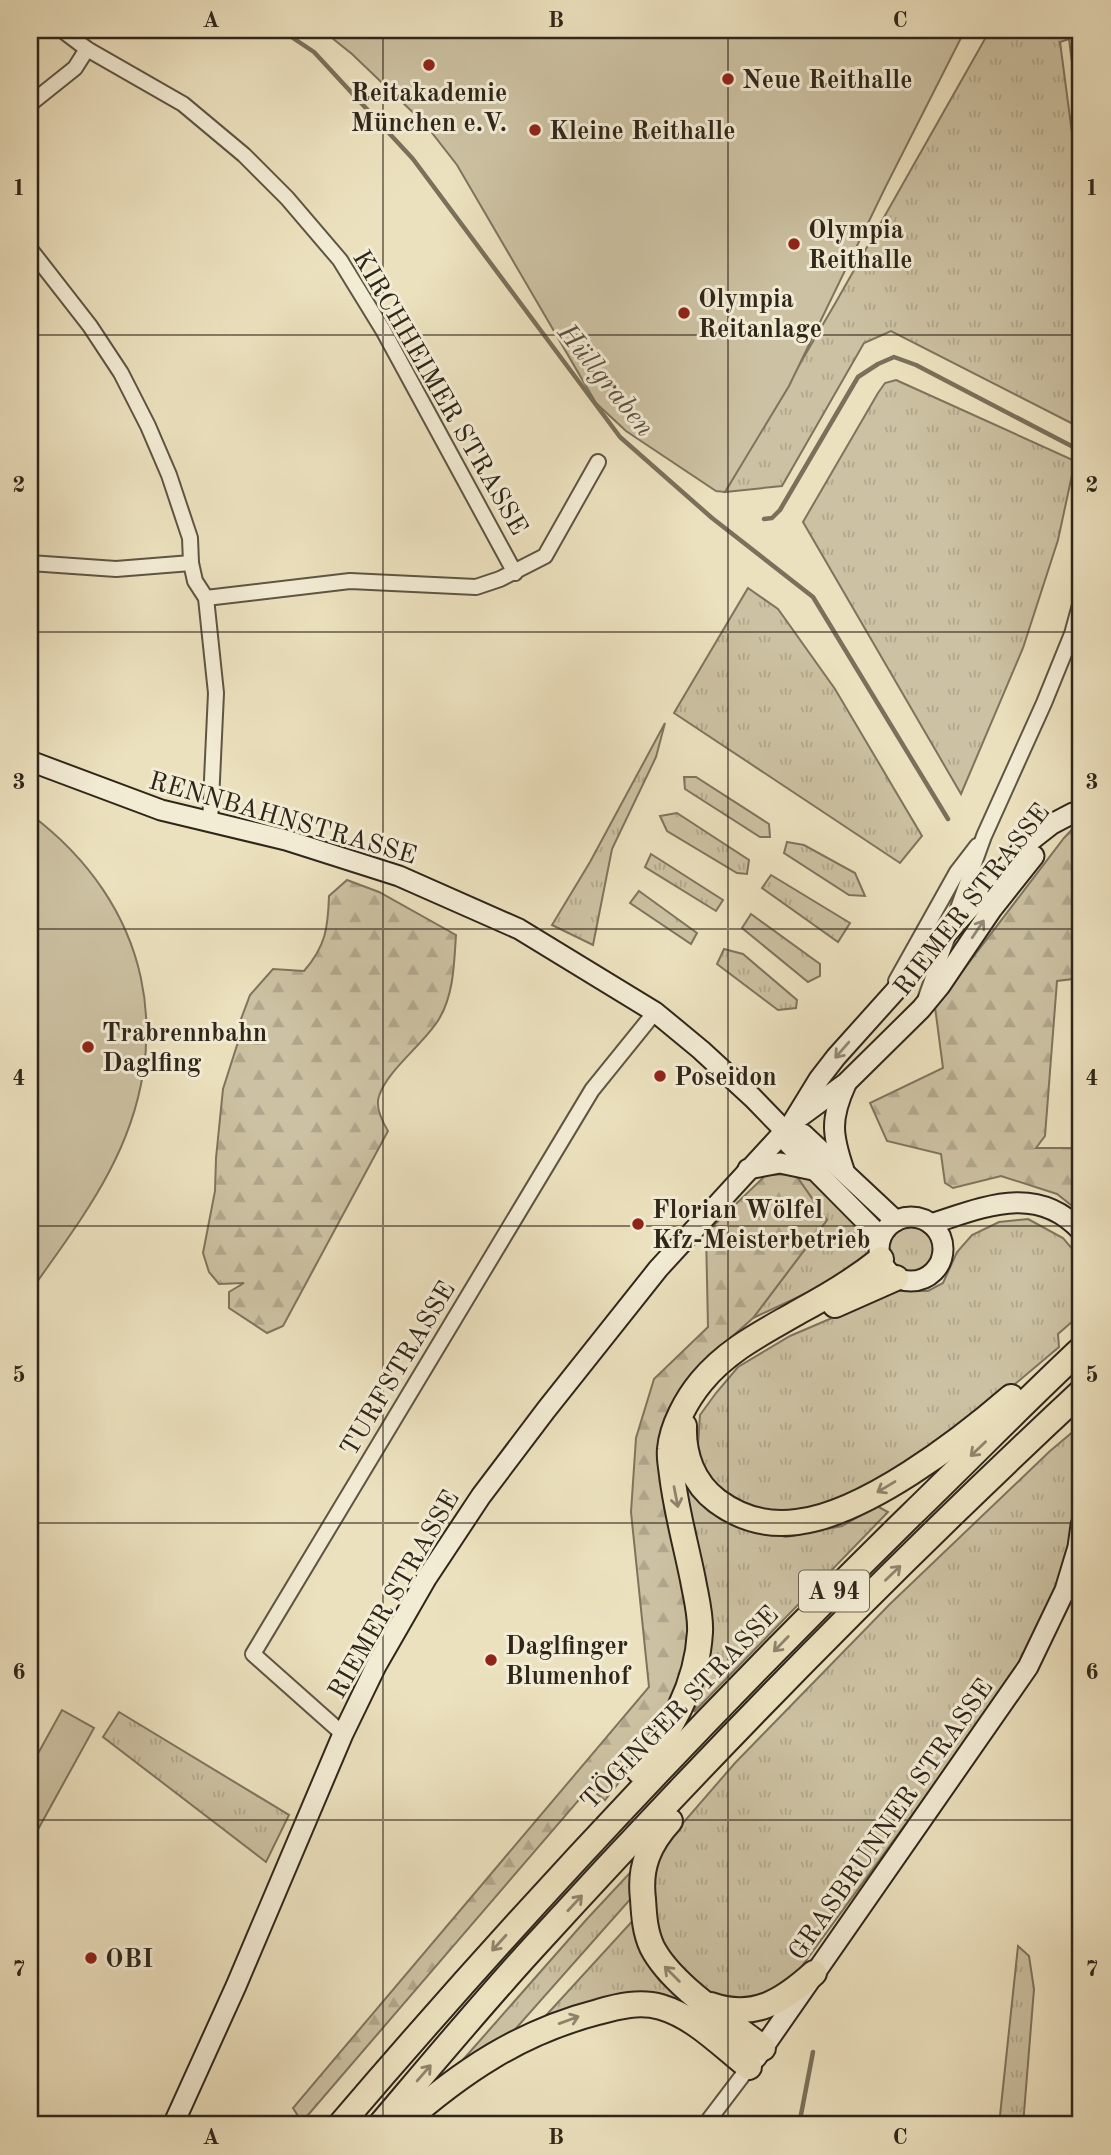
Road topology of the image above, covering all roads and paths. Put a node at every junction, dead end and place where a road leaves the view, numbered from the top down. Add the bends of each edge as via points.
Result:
1 (62, 30) edge
2 (87, 49) junction
3 (30, 104) edge
4 (30, 249) edge
5 (598, 461) dead end
6 (30, 563) edge
7 (191, 563) junction
8 (515, 573) junction
9 (206, 598) junction
10 (1081, 601) edge
11 (30, 761) edge
12 (210, 823) junction
13 (984, 836) junction
14 (947, 936) junction
15 (887, 999) junction
16 (921, 1009) junction
17 (655, 1012) junction
18 (846, 1083) junction
19 (788, 1127) junction
20 (748, 1169) junction
21 (813, 1170) junction
22 (845, 1172) junction
23 (979, 1209) junction
24 (896, 1221) junction
25 (931, 1224) junction
26 (1081, 1231) edge
27 (943, 1242) junction
28 (881, 1248) junction
29 (897, 1278) junction
30 (797, 1313) junction
31 (1081, 1349) edge
32 (1062, 1367) junction
33 (1081, 1392) edge
34 (685, 1408) junction
35 (1081, 1525) edge
36 (342, 1734) junction
37 (724, 1743) junction
38 (611, 1820) junction
39 (814, 1973) junction
40 (705, 2002) junction
41 (756, 2057) junction
42 (173, 2125) edge
43 (340, 2125) edge
44 (380, 2125) edge
45 (401, 2125) edge
46 (705, 2125) edge

1 - 2 street, KIRCHHEIMER STRASSE
2 - 3 street via 75,68
2 - 8 street, KIRCHHEIMER STRASSE via 183,104 244,155 340,260
4 - 7 street via 121,373 169,475 190,538
5 - 8 street via 545,556
6 - 7 street via 116,569
7 - 9 street
8 - 9 street via 476,587 350,581
9 - 12 street via 216,694
10 - 13 street via 1044,703
11 - 12 street, RENNBAHNSTRASSE via 161,810
12 - 17 street, RENNBAHNSTRASSE via 286,840 399,876 519,929
13 - 14 street
13 - 15 street via 957,872
14 - 15 street, RIEMER STRASSE
14 - 16 street
16 -> 14 street, RIEMER STRASSE via 1026,864 1073,813 1029,842
15 -> 19 street, RIEMER STRASSE via 836,1057
16 - 18 street, RIEMER STRASSE
17 - 19 street, RENNBAHNSTRASSE
17 - 36 street, TURFSTRASSE via 592,1090 253,1654
18 - 19 street, RIEMER STRASSE
18 - 22 street via 833,1124
19 - 20 street, RIEMER STRASSE
19 - 21 street, RENNBAHNSTRASSE via 789,1144
19 - 22 street, RENNBAHNSTRASSE via 803,1134
20 - 21 street via 780,1163
20 - 36 street, RIEMER STRASSE via 657,1269 481,1496 413,1601
21 - 28 street, RENNBAHNSTRASSE
22 - 24 street, RENNBAHNSTRASSE
23 - 25 street
23 - 26 street via 1017,1202 1046,1207
23 - 27 street
24 - 25 street via 914,1217
24 - 28 street via 885,1231
25 - 27 street
27 - 29 street via 944,1253 935,1272 917,1281
28 - 29 street, RENNBAHNSTRASSE via 890,1273
28 - 30 highway via 838,1290
29 - 30 highway via 833,1306
30 - 34 highway via 729,1355 700,1383
31 - 32 highway, TÖGINGER STRASSE / A 94
32 -> 34 highway via 1041,1371 964,1435 870,1496 819,1518 796,1522 742,1516 702,1489 684,1445
32 -> 38 highway, TÖGINGER STRASSE / A 94 via 807,1618
37 -> 33 highway, A 94
34 -> 38 highway via 670,1451 698,1605 698,1653 676,1718 630,1783
35 - 39 street, GRASBRUNNER STRASSE via 1065,1590 1028,1667
36 - 42 street, RIEMER STRASSE
40 -> 37 highway via 670,1972 652,1945 645,1925 642,1880 652,1844 702,1787
44 -> 37 highway, A 94 via 530,1951
38 -> 43 highway, TÖGINGER STRASSE / A 94
39 - 40 highway via 790,1994 757,2008 730,2010
39 - 41 street, GRASBRUNNER STRASSE
40 - 41 highway
45 -> 41 highway via 468,2070 507,2046 574,2018 622,2006 659,2006 680,2013
41 - 46 street, GRASBRUNNER STRASSE

